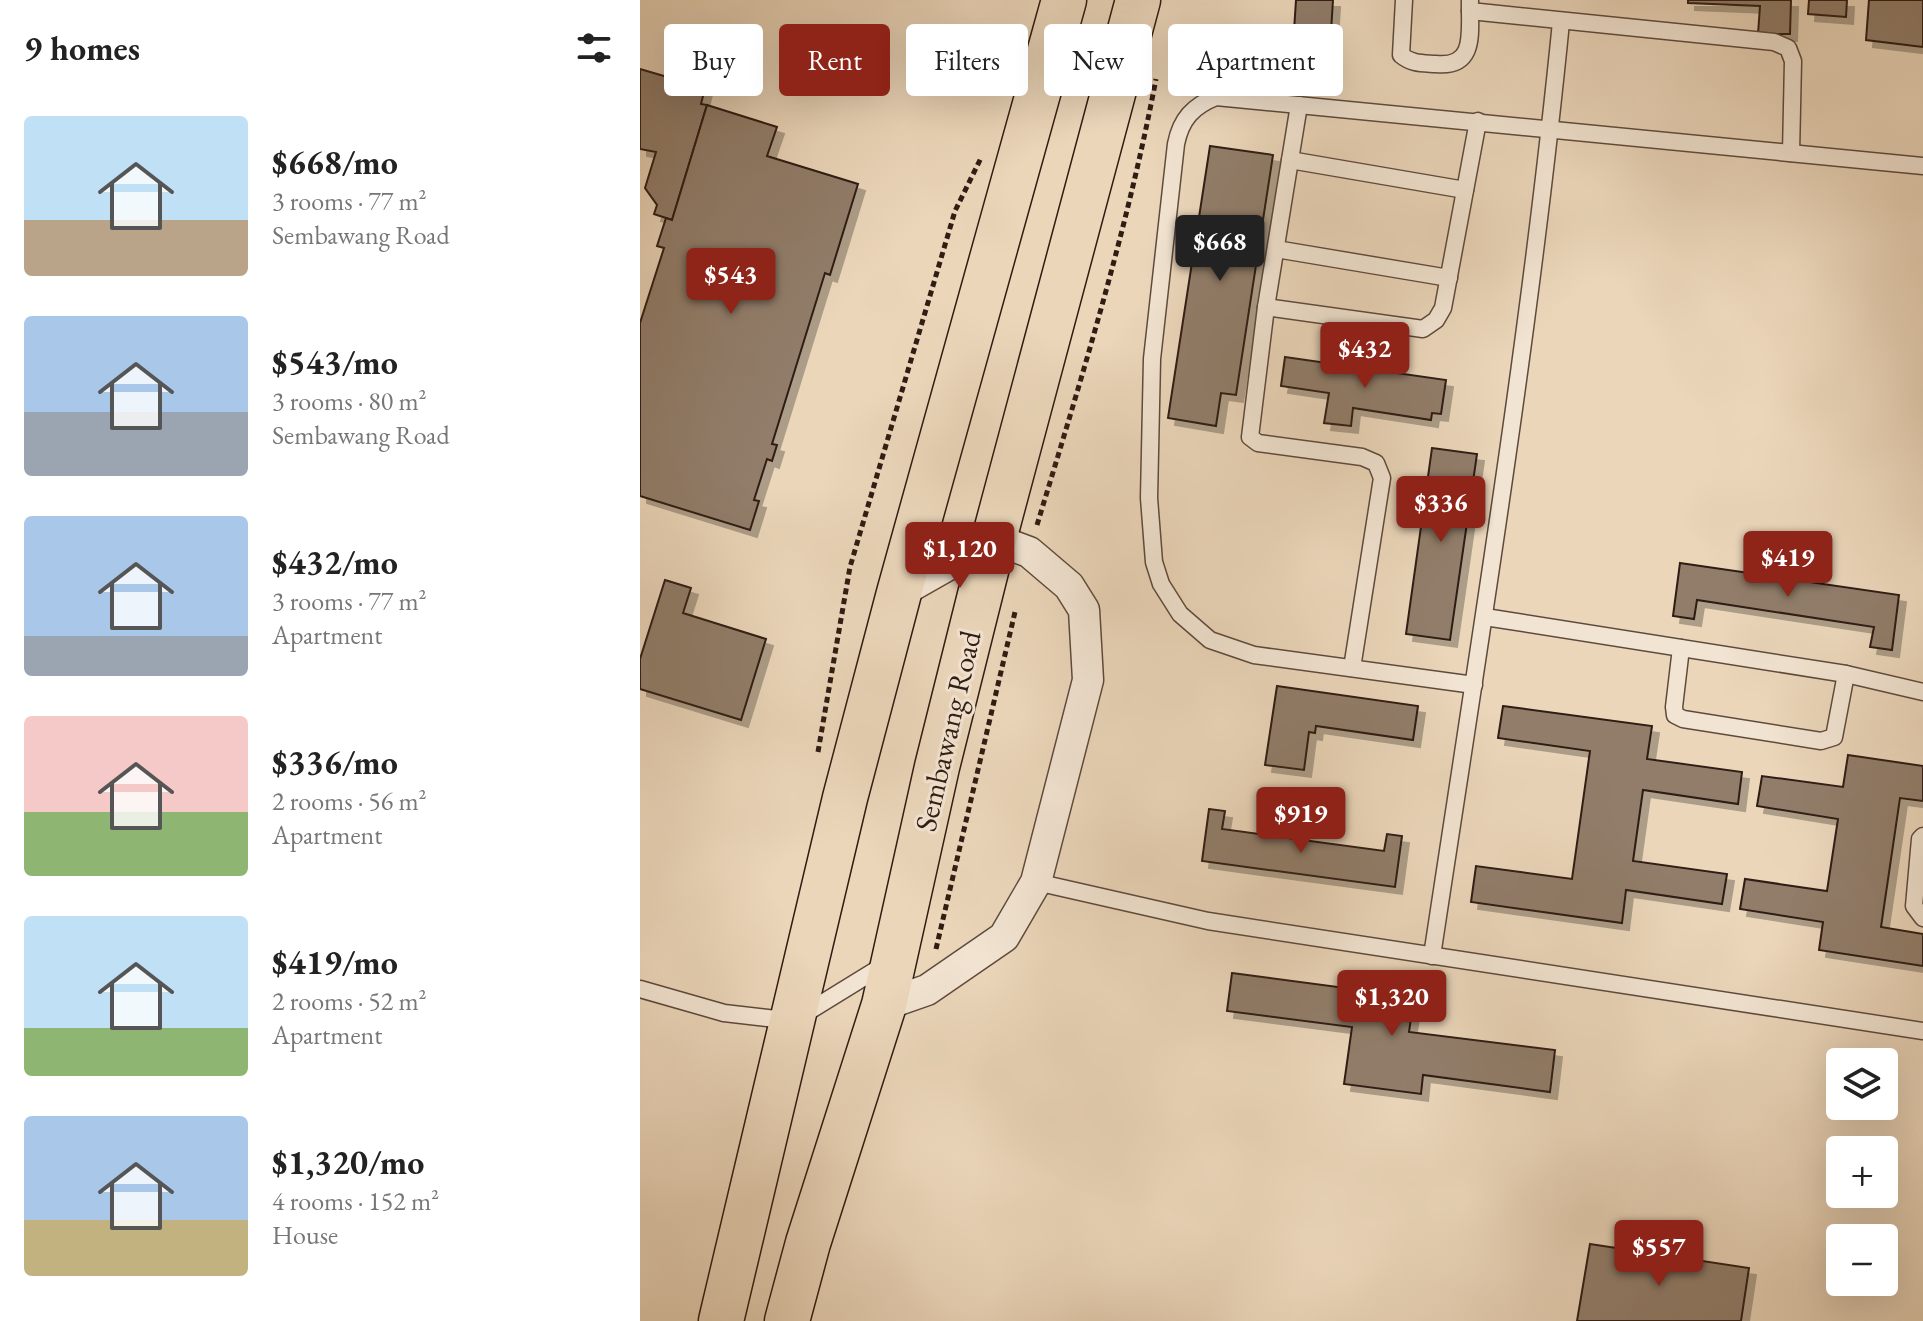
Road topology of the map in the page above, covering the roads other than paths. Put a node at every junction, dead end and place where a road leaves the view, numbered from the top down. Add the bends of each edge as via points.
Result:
1 (1064, 0) edge
2 (1138, 0) edge
3 (1404, 0) edge
4 (1470, 6) edge
5 (1561, 22) junction
6 (1299, 105) junction
7 (1478, 121) junction
8 (1551, 128) junction
9 (1791, 153) junction
10 (1290, 160) junction
11 (1923, 166) edge
12 (1465, 190) junction
13 (1276, 249) junction
14 (1449, 278) junction
15 (1266, 307) junction
16 (1012, 546) junction
17 (899, 593) junction
18 (1485, 617) junction
19 (1681, 648) junction
20 (1352, 668) junction
21 (1846, 674) junction
22 (1474, 685) junction
23 (1923, 692) edge
24 (1923, 836) edge
25 (1036, 882) junction
26 (1923, 918) edge
27 (1432, 956) junction
28 (896, 958) junction
29 (640, 989) edge
30 (884, 1005) junction
31 (793, 1021) junction
32 (1923, 1031) edge
33 (721, 1321) edge
34 (787, 1321) edge

1 - 17 main road
2 - 16 main road, Sembawang Road
3 - 4 lane via 1401,55 1410,62 1460,62 1468,52
4 - 5 lane
5 - 8 lane
5 - 9 lane via 1774,42 1788,48 1793,61
6 - 7 lane
6 - 10 lane
6 - 20 lane via 1216,97 1188,114 1179,131 1152,359 1149,498 1154,562 1180,614 1210,640 1254,655
7 - 8 lane
7 - 12 lane
8 - 9 lane
8 - 18 lane
9 - 11 lane
10 - 12 lane
10 - 13 lane
12 - 14 lane
13 - 14 lane
13 - 15 lane
14 - 15 lane via 1443,308 1423,329
15 - 20 lane via 1250,437 1258,443 1362,457 1376,463 1382,478
16 - 17 street
16 - 25 street via 1069,586 1084,610 1088,680
16 - 28 main road, Sembawang Road via 937,767
17 - 31 main road
18 - 19 lane
18 - 22 lane
19 - 21 lane
19 - 21 lane via 1675,715 1806,739 1834,737
20 - 22 lane
21 - 23 lane
22 - 27 lane
24 - 26 lane via 1914,906
25 - 27 lane via 1208,921
25 - 30 street via 1004,937 927,990
27 - 32 lane
28 - 30 main road, Sembawang Road
28 - 31 lane
29 - 31 lane via 724,1013
30 - 34 main road, Sembawang Road
31 - 33 main road

